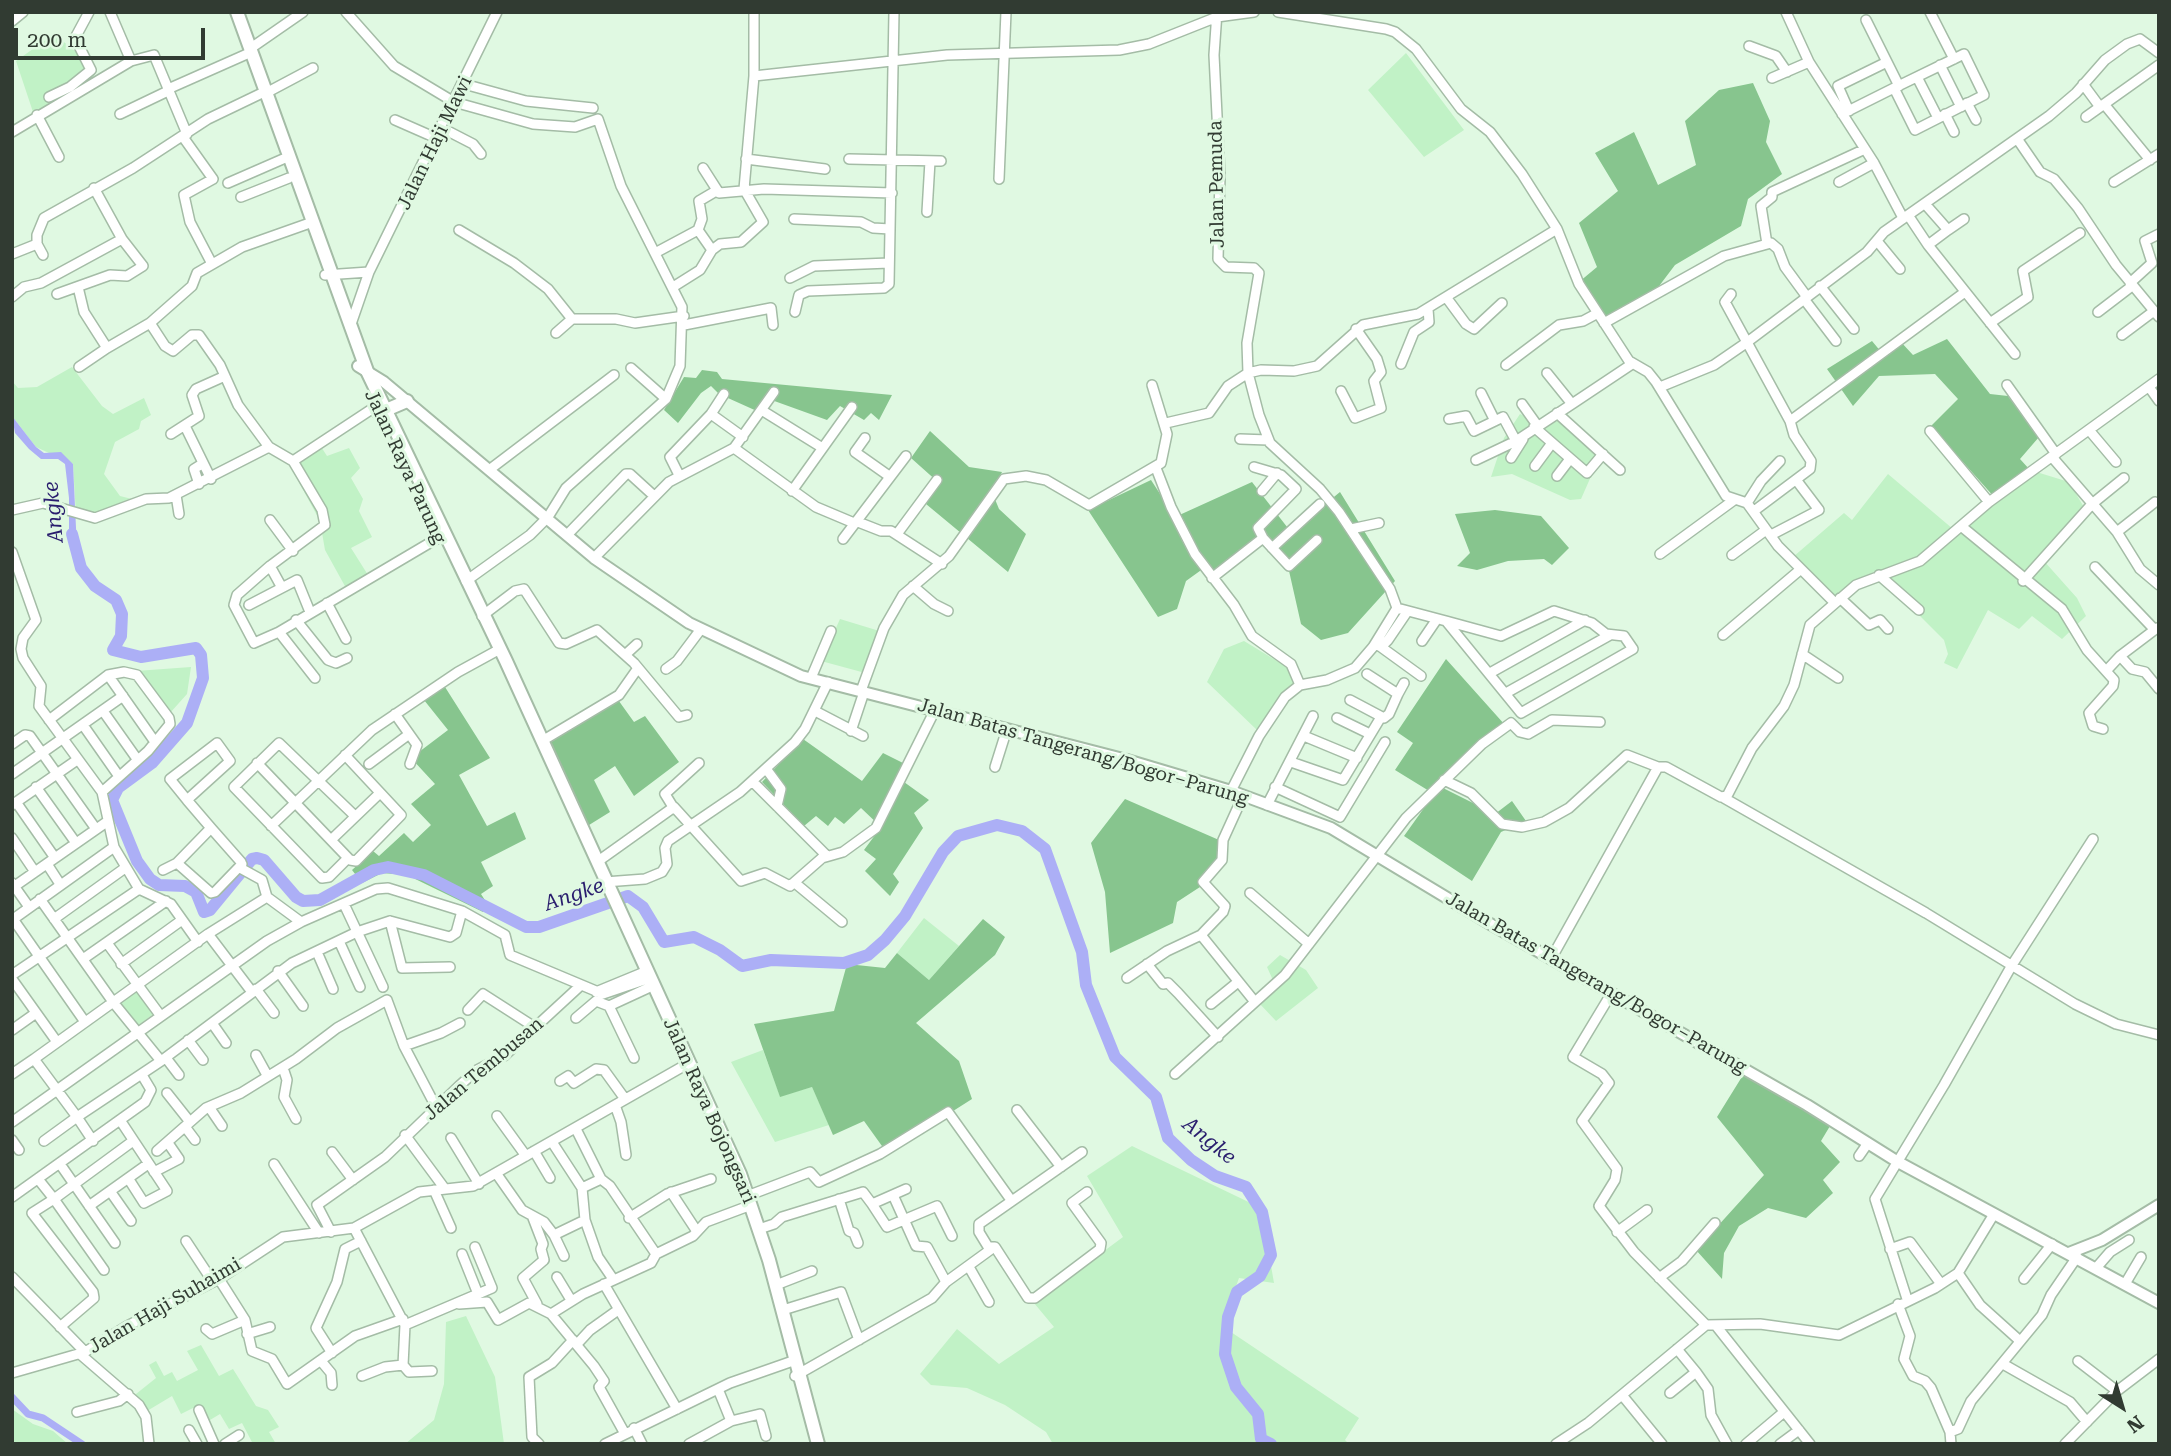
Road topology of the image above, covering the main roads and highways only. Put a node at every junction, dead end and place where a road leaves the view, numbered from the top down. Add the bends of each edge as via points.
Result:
1 (230, 12) edge
2 (237, 12) edge
3 (249, 51) junction
4 (263, 93) junction
5 (328, 274) junction
6 (362, 368) junction
7 (407, 401) junction
8 (380, 408) junction
9 (433, 520) junction
10 (497, 651) junction
11 (610, 902) junction
12 (747, 1202) junction
13 (2159, 1205) edge
14 (2073, 1255) junction
15 (2159, 1303) edge
16 (797, 1375) junction
17 (811, 1444) edge
18 (818, 1444) edge

1 - 3 highway, Jalan Raya Parung
2 - 3 highway, Jalan Raya Parung
3 - 4 highway, Jalan Raya Parung
4 - 5 highway, Jalan Raya Parung
4 - 5 highway, Jalan Raya Parung via 289,178
5 - 6 highway, Jalan Raya Parung
5 - 6 highway, Jalan Raya Parung
6 - 7 main road, Jalan Batas Tangerang/Bogor–Parung
6 - 8 highway, Jalan Raya Parung
7 - 8 highway
7 - 14 main road, Jalan Batas Tangerang/Bogor–Parung via 594,558 701,629 811,678 1231,791 1331,828 1898,1162
8 - 9 highway, Jalan Raya Parung
9 - 10 highway, Jalan Raya Parung
9 - 10 highway, Jalan Raya Parung
10 - 11 highway, Jalan Raya Parung
10 - 11 highway, Jalan Raya Parung via 597,862
11 - 12 highway, Jalan Raya Bojongsari
12 - 16 highway, Jalan Raya Bojongsari
12 - 16 highway, Jalan Raya Bojongsari via 776,1285
13 - 14 main road
14 - 15 main road, Jalan Batas Tangerang/Bogor–Parung
16 - 17 highway, Jalan Raya Bojongsari
16 - 18 highway, Jalan Raya Bojongsari

